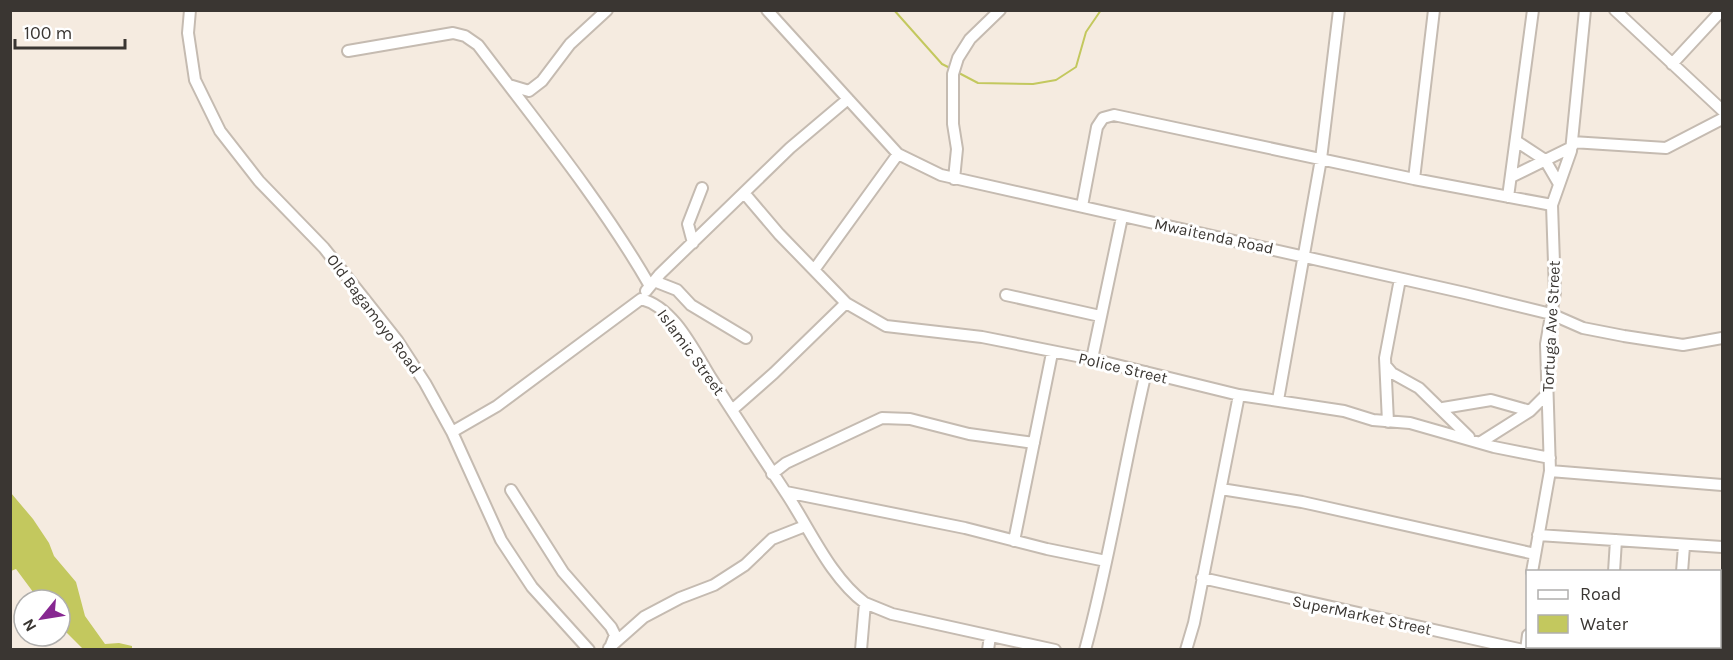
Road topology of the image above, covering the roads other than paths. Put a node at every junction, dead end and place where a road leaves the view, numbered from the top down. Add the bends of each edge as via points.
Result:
1 (190, 10) edge
2 (607, 10) edge
3 (767, 10) edge
4 (1000, 10) edge
5 (1339, 10) edge
6 (1434, 10) edge
7 (1533, 10) edge
8 (1586, 10) edge
9 (1615, 10) edge
10 (1722, 10) edge
11 (348, 51) dead end
12 (1672, 64) junction
13 (508, 85) junction
14 (848, 99) junction
15 (1722, 111) edge
16 (1722, 119) edge
17 (1516, 141) junction
18 (1572, 144) junction
19 (898, 154) junction
20 (1321, 159) junction
21 (1545, 160) junction
22 (1511, 177) junction
23 (954, 179) junction
24 (1414, 179) junction
25 (1559, 184) junction
26 (702, 188) dead end
27 (745, 194) junction
28 (1508, 197) junction
29 (1552, 205) junction
30 (1082, 206) junction
31 (1122, 217) junction
32 (693, 243) junction
33 (1303, 255) junction
34 (814, 270) junction
35 (1400, 279) junction
36 (652, 284) junction
37 (1006, 295) dead end
38 (641, 299) junction
39 (846, 303) junction
40 (1551, 314) junction
41 (1100, 316) junction
42 (746, 338) dead end
43 (1722, 338) edge
44 (1052, 353) junction
45 (1092, 359) junction
46 (1386, 366) junction
47 (1146, 372) junction
48 (1546, 394) junction
49 (1239, 395) junction
50 (1278, 400) junction
51 (1443, 408) junction
52 (732, 410) junction
53 (1530, 411) junction
54 (1388, 422) junction
55 (452, 432) junction
56 (1476, 440) junction
57 (1034, 443) junction
58 (1550, 458) junction
59 (1550, 471) junction
60 (772, 474) junction
61 (1722, 485) edge
62 (1221, 489) junction
63 (511, 490) dead end
64 (786, 492) junction
65 (806, 526) junction
66 (1538, 535) junction
67 (1616, 540) junction
68 (1014, 541) junction
69 (1684, 546) junction
70 (1722, 547) edge
71 (1535, 554) junction
72 (1106, 561) junction
73 (1532, 570) edge
74 (1614, 570) edge
75 (1682, 570) edge
76 (1202, 579) junction
77 (866, 603) junction
78 (990, 636) junction
79 (608, 649) edge
80 (589, 650) edge
81 (861, 650) edge
82 (988, 650) edge
83 (1055, 650) edge
84 (1084, 650) edge
85 (1186, 650) edge
86 (1525, 650) edge

1 - 55 street, Old Bagamoyo Road via 188,33 195,80 220,131 259,181 324,248 368,302 425,383
2 - 13 street via 570,44 542,81 529,91
3 - 14 street, Mwaitenda Road
4 - 23 street via 964,47 952,74 957,149
5 - 20 street
6 - 24 street
7 - 17 street
8 - 18 street, Tortuga Ave Street
9 - 12 street
10 - 12 street
11 - 13 street via 453,33 478,45
12 - 15 street
13 - 36 street
14 - 19 street, Mwaitenda Road
14 - 27 street via 790,148
16 - 18 street via 1666,148
17 - 21 street
17 - 22 street
18 - 21 street
18 - 25 street, Tortuga Ave Street
19 - 23 street, Mwaitenda Road
19 - 34 street
20 - 24 street
20 - 30 street via 1109,115 1097,127
20 - 33 street
21 - 22 street
21 - 25 street
22 - 28 street
23 - 30 street, Mwaitenda Road
24 - 28 street
25 - 29 street, Tortuga Ave Street
26 - 32 street via 688,224
27 - 32 street
27 - 34 street, Police Street
28 - 29 street
29 - 40 street, Tortuga Ave Street via 1555,292
30 - 31 street, Mwaitenda Road
31 - 33 street, Mwaitenda Road
31 - 41 street
32 - 36 street
33 - 35 street, Mwaitenda Road
33 - 50 street
34 - 39 street, Police Street
35 - 40 street, Mwaitenda Road
35 - 46 street
36 - 38 street
36 - 42 street via 677,290 691,305
37 - 41 street
38 - 52 street, Islamic Street via 653,302 665,312
38 - 55 street, Islamic Street via 497,406
39 - 44 street, Police Street via 886,326 982,337
39 - 52 street
40 - 43 street, Mwaitenda Road via 1583,328 1683,345
40 - 48 street, Tortuga Ave Street via 1546,344
41 - 45 street
44 - 45 street, Police Street
44 - 57 street
45 - 47 street, Police Street
46 - 51 street
46 - 54 street
47 - 49 street, Police Street
47 - 72 street
48 - 53 street
48 - 58 street, Tortuga Ave Street
49 - 50 street, Police Street
49 - 62 street
50 - 54 street, Police Street
51 - 53 street via 1491,400
51 - 56 street
52 - 60 street, Islamic Street
53 - 56 street
54 - 56 street, Police Street via 1410,423
55 - 80 street, Old Bagamoyo Road via 501,540 516,564
56 - 58 street, Police Street
57 - 60 street via 969,434 910,419 882,418 786,463
57 - 68 street
58 - 59 street, Tortuga Ave Street
59 - 61 street
59 - 66 street, Tortuga Ave Street
60 - 64 street, Islamic Street
62 - 71 street via 1302,502
62 - 76 street
63 - 79 street via 563,572 611,627 615,635
64 - 65 street, Islamic Street
64 - 68 street
65 - 77 street, Islamic Street via 844,581
65 - 79 street via 772,539 745,565 714,585 644,617
66 - 67 street
66 - 71 street, Tortuga Ave Street
67 - 69 street
67 - 74 street
68 - 72 street
69 - 70 street
69 - 75 street
71 - 73 street, Tortuga Ave Street
72 - 84 street
76 - 85 street
76 - 86 street, SuperMarket Street
77 - 78 street, Islamic Street via 892,614
77 - 81 street
78 - 82 street
78 - 83 street, Islamic Street

